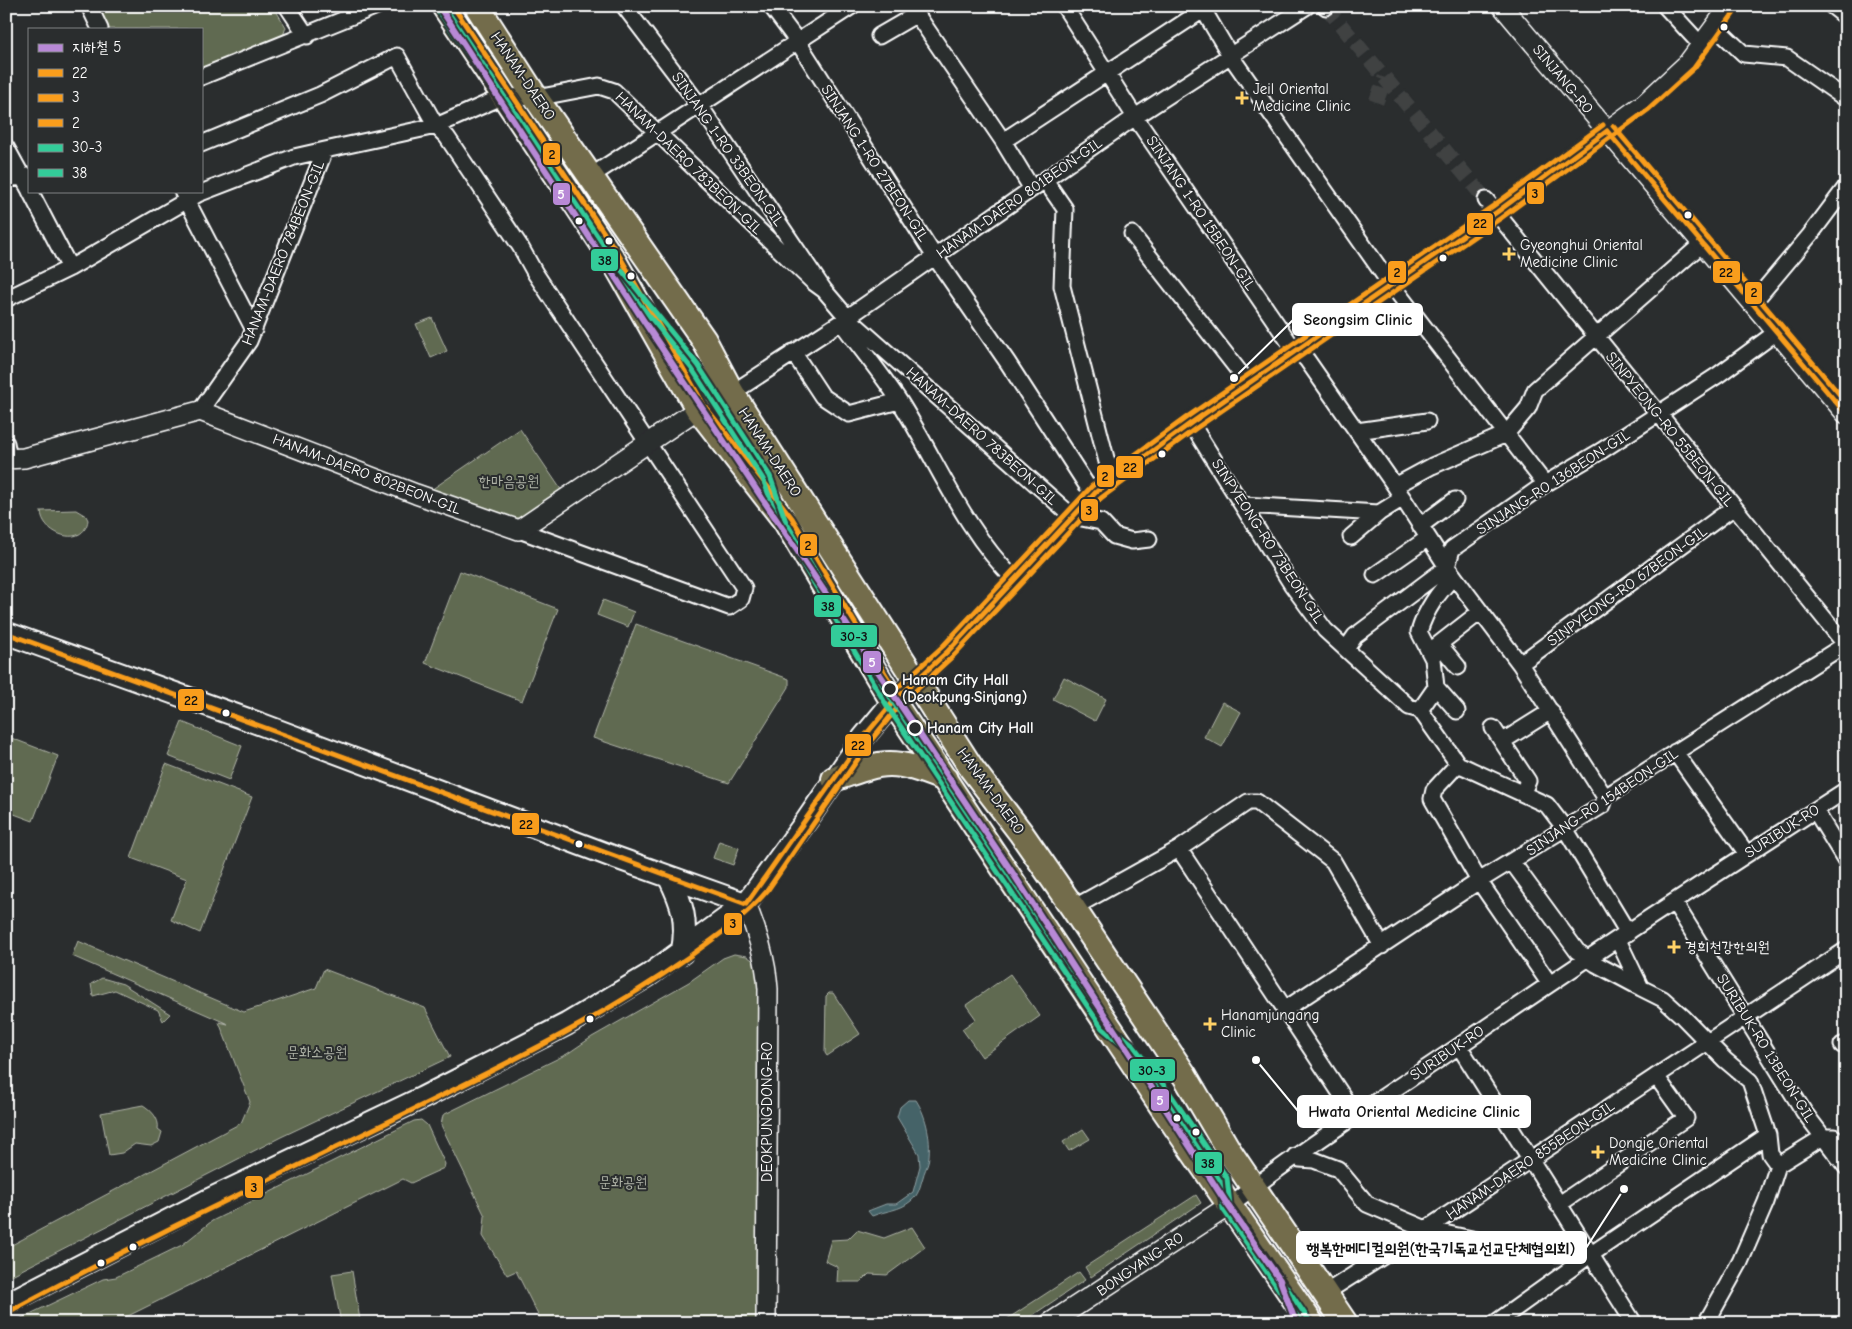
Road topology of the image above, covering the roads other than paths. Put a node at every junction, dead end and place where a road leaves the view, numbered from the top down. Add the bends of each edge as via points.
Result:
1 (89, 6) edge
2 (288, 6) edge
3 (377, 6) edge
4 (444, 6) edge
5 (624, 6) edge
6 (771, 6) edge
7 (852, 6) edge
8 (1064, 6) edge
9 (1307, 6) edge
10 (1502, 6) edge
11 (1665, 6) edge
12 (1730, 6) edge
13 (1832, 6) edge
14 (483, 8) edge
15 (1202, 8) edge
16 (914, 10) edge
17 (1846, 17) edge
18 (1714, 26) junction
19 (100, 28) edge
20 (307, 36) junction
21 (879, 36) dead end
22 (798, 42) junction
23 (1701, 45) junction
24 (1230, 56) junction
25 (1108, 72) junction
26 (202, 77) edge
27 (504, 96) junction
28 (536, 98) junction
29 (1846, 99) edge
30 (700, 106) junction
31 (1135, 117) junction
32 (436, 126) junction
33 (1607, 131) junction
34 (660, 132) junction
35 (1003, 141) junction
36 (202, 144) edge
37 (6, 147) edge
38 (325, 150) junction
39 (591, 176) junction
40 (6, 179) edge
41 (1046, 180) junction
42 (27, 183) edge
43 (1846, 187) edge
44 (1032, 189) junction
45 (32, 192) edge
46 (184, 196) edge
47 (1491, 206) junction
48 (1132, 234) dead end
49 (1702, 243) junction
50 (935, 257) junction
51 (70, 268) junction
52 (1392, 284) junction
53 (824, 290) junction
54 (6, 299) edge
55 (1754, 303) junction
56 (844, 319) junction
57 (254, 330) junction
58 (1778, 332) junction
59 (1594, 336) junction
60 (1299, 350) junction
61 (793, 352) junction
62 (1249, 384) junction
63 (732, 393) junction
64 (899, 401) junction
65 (698, 409) junction
66 (200, 411) junction
67 (1660, 413) junction
68 (1846, 414) edge
69 (1427, 421) dead end
70 (1191, 423) junction
71 (1357, 431) junction
72 (1506, 434) junction
73 (649, 442) junction
74 (7, 454) edge
75 (1118, 477) junction
76 (1545, 484) junction
77 (1096, 492) junction
78 (1399, 492) junction
79 (1455, 500) dead end
80 (1243, 504) junction
81 (1734, 507) junction
82 (1379, 513) junction
83 (1072, 516) junction
84 (519, 530) junction
85 (1424, 532) junction
86 (1351, 537) dead end
87 (1149, 539) dead end
88 (1451, 572) junction
89 (1375, 575) dead end
90 (1015, 580) junction
91 (1480, 612) junction
92 (6, 633) edge
93 (1845, 644) edge
94 (1346, 649) junction
95 (1430, 651) junction
96 (1520, 664) junction
97 (1458, 667) dead end
98 (915, 682) junction
99 (1436, 687) junction
100 (893, 702) junction
101 (1420, 710) junction
102 (1457, 711) dead end
103 (1551, 712) junction
104 (1494, 728) dead end
105 (1503, 741) junction
106 (1675, 752) junction
107 (1458, 764) junction
108 (944, 779) junction
109 (834, 780) junction
110 (1846, 790) edge
111 (1523, 792) junction
112 (1605, 797) junction
113 (1815, 810) junction
114 (1566, 830) junction
115 (1180, 849) junction
116 (1747, 854) junction
117 (1846, 861) edge
118 (1512, 862) junction
119 (669, 877) junction
120 (1479, 881) junction
121 (1674, 902) junction
122 (746, 904) junction
123 (1073, 908) junction
124 (1623, 937) junction
125 (1382, 946) junction
126 (1846, 950) edge
127 (682, 953) junction
128 (1587, 958) junction
129 (1549, 983) junction
130 (1641, 988) junction
131 (1284, 1010) junction
132 (1746, 1016) junction
133 (1709, 1041) junction
134 (1459, 1046) junction
135 (1656, 1076) junction
136 (1354, 1116) junction
137 (1768, 1135) junction
138 (1823, 1137) junction
139 (1846, 1145) edge
140 (1295, 1156) junction
141 (1530, 1160) junction
142 (1778, 1165) junction
143 (1846, 1167) edge
144 (1253, 1187) junction
145 (1558, 1204) junction
146 (1230, 1205) junction
147 (1426, 1230) junction
148 (1590, 1255) junction
149 (1325, 1293) junction
150 (6, 1304) edge
151 (766, 1323) edge
152 (1050, 1323) edge
153 (1311, 1323) edge
154 (1345, 1323) edge
155 (1495, 1323) edge
156 (1634, 1323) edge
157 (1706, 1323) edge

1 - 19 street
2 - 20 street
3 - 20 street
4 - 27 main road, HANAM-DAERO
5 - 30 street, SINJANG 1-RO 33BEON-GIL
6 - 22 street, SINJANG 1-RO 27BEON-GIL
7 - 22 street
8 - 25 street, SINJANG 1-RO 15BEON-GIL
9 - 24 street, HANAM-DAERO 801BEON-GIL
10 - 33 street, SINJANG-RO
11 - 23 street
12 - 18 street
13 - 17 street
14 - 28 main road, HANAM-DAERO
15 - 24 street
15 - 25 street
16 - 21 street
16 - 35 street
18 - 23 street
18 - 29 street via 1744,54 1786,58
20 - 26 street
22 - 30 street
22 - 50 street, SINJANG 1-RO 27BEON-GIL
23 - 33 street via 1661,90
24 - 31 street, HANAM-DAERO 801BEON-GIL
24 - 52 street
25 - 31 street, SINJANG 1-RO 15BEON-GIL
25 - 35 street
27 - 28 street, HANAM-DAERO 783BEON-GIL
27 - 32 street, HANAM-DAERO 784BEON-GIL
27 - 65 main road, HANAM-DAERO via 614,261
28 - 34 street, HANAM-DAERO 783BEON-GIL via 599,86 614,91
28 - 39 main road, HANAM-DAERO
30 - 34 street
30 - 53 street, SINJANG 1-RO 33BEON-GIL
31 - 41 street, HANAM-DAERO 801BEON-GIL
31 - 60 street, SINJANG 1-RO 15BEON-GIL via 1289,342
32 - 36 street via 397,56 320,95
32 - 38 street, HANAM-DAERO 784BEON-GIL
32 - 73 street via 503,220
33 - 47 street
33 - 49 street, SINJANG-RO
34 - 39 street
34 - 53 street, HANAM-DAERO 783BEON-GIL via 812,282
35 - 44 street
37 - 42 street
38 - 46 street via 294,157 198,194
38 - 57 street, HANAM-DAERO 784BEON-GIL
39 - 63 main road, HANAM-DAERO via 704,340
40 - 42 street
41 - 44 street, HANAM-DAERO 801BEON-GIL
41 - 75 street via 1065,209 1062,286 1107,462
43 - 55 street
44 - 50 street, HANAM-DAERO 801BEON-GIL
45 - 51 street
46 - 51 street
46 - 57 street
47 - 52 street
47 - 59 street, SINPYEONG-RO 55BEON-GIL
48 - 62 street
49 - 55 street, SINJANG-RO
49 - 59 street
50 - 56 street, HANAM-DAERO 801BEON-GIL
50 - 77 street, SINJANG 1-RO 27BEON-GIL via 1086,484
51 - 54 street
52 - 60 street
52 - 72 street
53 - 56 street, SINJANG 1-RO 33BEON-GIL
55 - 58 street, SINJANG-RO
56 - 61 street, HANAM-DAERO 801BEON-GIL
56 - 64 street, SINJANG 1-RO 33BEON-GIL
56 - 83 street, HANAM-DAERO 783BEON-GIL
57 - 66 street, HANAM-DAERO 784BEON-GIL
58 - 67 street, SINJANG-RO 136BEON-GIL
58 - 68 street, SINJANG-RO
59 - 67 street, SINPYEONG-RO 55BEON-GIL
59 - 72 street via 1535,390 1528,408
60 - 62 street
60 - 71 street
61 - 63 street, HANAM-DAERO 801BEON-GIL
61 - 64 street via 822,396 849,414
62 - 70 street
63 - 98 main road, HANAM-DAERO
64 - 90 street, SINJANG 1-RO 33BEON-GIL via 957,502 1003,569
65 - 73 street
65 - 100 main road, HANAM-DAERO via 786,522
66 - 74 street via 24,458
66 - 84 street, HANAM-DAERO 802BEON-GIL
67 - 76 street, SINJANG-RO 136BEON-GIL
67 - 81 street, SINPYEONG-RO 55BEON-GIL
69 - 71 street
70 - 75 street
70 - 80 street, SINPYEONG-RO 73BEON-GIL
71 - 78 street
72 - 76 street
72 - 78 street via 1432,466
73 - 84 street
73 - 84 street via 744,588 742,599 729,607
75 - 77 street
76 - 88 street, SINJANG-RO 136BEON-GIL via 1452,550
77 - 83 street
78 - 82 street
78 - 85 street
79 - 85 street
80 - 82 street
80 - 94 street, SINPYEONG-RO 73BEON-GIL via 1292,585 1325,630
81 - 93 street, SINPYEONG-RO 55BEON-GIL
81 - 96 street, SINPYEONG-RO 67BEON-GIL
82 - 86 street
83 - 87 street via 1101,522 1114,536 1132,541
83 - 90 street
85 - 88 street
85 - 89 street
88 - 91 street
88 - 94 street, SINJANG-RO 136BEON-GIL via 1355,636
88 - 95 street via 1423,618 1419,632
90 - 98 street via 948,652
91 - 95 street
91 - 96 street
92 - 119 main road via 393,772
93 - 106 street, SINJANG-RO 154BEON-GIL
94 - 101 street, SINPYEONG-RO 73BEON-GIL via 1409,707
95 - 97 street via 1444,650
95 - 99 street
96 - 103 street
98 - 100 main road
98 - 123 main road, HANAM-DAERO via 981,782
99 - 101 street
99 - 102 street
100 - 108 main road, HANAM-DAERO
100 - 109 main road
101 - 107 street, SINPYEONG-RO 73BEON-GIL
103 - 105 street
103 - 112 street
104 - 105 street
105 - 111 street via 1528,781
106 - 112 street, SINJANG-RO 154BEON-GIL
106 - 116 street
107 - 111 street
107 - 120 street via 1434,790 1432,799
108 - 109 main road via 906,764 893,763 870,766
108 - 146 main road, HANAM-DAERO
109 - 122 main road
110 - 113 street, SURIBUK-RO
111 - 114 street via 1547,805
112 - 114 street, SINJANG-RO 154BEON-GIL via 1603,805
113 - 116 street, SURIBUK-RO
113 - 117 street
114 - 118 street, SINJANG-RO 154BEON-GIL
114 - 124 street
115 - 123 street
115 - 125 street via 1248,802 1257,802 1333,861
115 - 131 street
116 - 121 street, SURIBUK-RO
118 - 120 street, SINJANG-RO 154BEON-GIL
118 - 128 street via 1565,937
119 - 122 main road
119 - 127 main road via 684,913
120 - 125 street, SINJANG-RO 154BEON-GIL
120 - 129 street
121 - 124 street, SURIBUK-RO
121 - 132 street, SURIBUK-RO 13BEON-GIL
122 - 127 main road
122 - 151 street, DEOKPUNGDONG-RO via 766,967 768,989
123 - 144 main road, HANAM-DAERO
124 - 128 street, SURIBUK-RO
124 - 130 street
125 - 131 street, SINJANG-RO 154BEON-GIL
126 - 132 street, HANAM-DAERO 855BEON-GIL
127 - 150 main road via 567,1024 422,1098 206,1201
128 - 129 street, SURIBUK-RO
128 - 130 street
129 - 134 street, SURIBUK-RO
130 - 133 street via 1663,999
131 - 136 street
132 - 133 street, HANAM-DAERO 855BEON-GIL
132 - 138 street, SURIBUK-RO 13BEON-GIL via 1804,1112
133 - 135 street, HANAM-DAERO 855BEON-GIL
133 - 137 street via 1750,1081
134 - 136 street, SURIBUK-RO
134 - 141 street
135 - 141 street, HANAM-DAERO 855BEON-GIL
135 - 145 street via 1686,1118
136 - 140 street, SURIBUK-RO
137 - 142 street via 1770,1154
137 - 148 street
138 - 139 street via 1834,1137
138 - 142 street
138 - 143 street, SURIBUK-RO 13BEON-GIL
140 - 144 street, SURIBUK-RO
140 - 147 street via 1338,1169 1367,1204
141 - 145 street
141 - 147 street, HANAM-DAERO 855BEON-GIL
142 - 157 street via 1740,1262
144 - 146 street, SURIBUK-RO
144 - 149 main road, HANAM-DAERO
145 - 148 street
146 - 152 street, BONGYANG-RO
146 - 153 main road, HANAM-DAERO
147 - 148 street via 1531,1252
147 - 149 street, HANAM-DAERO 855BEON-GIL
148 - 155 street
148 - 156 street
149 - 154 main road, HANAM-DAERO

